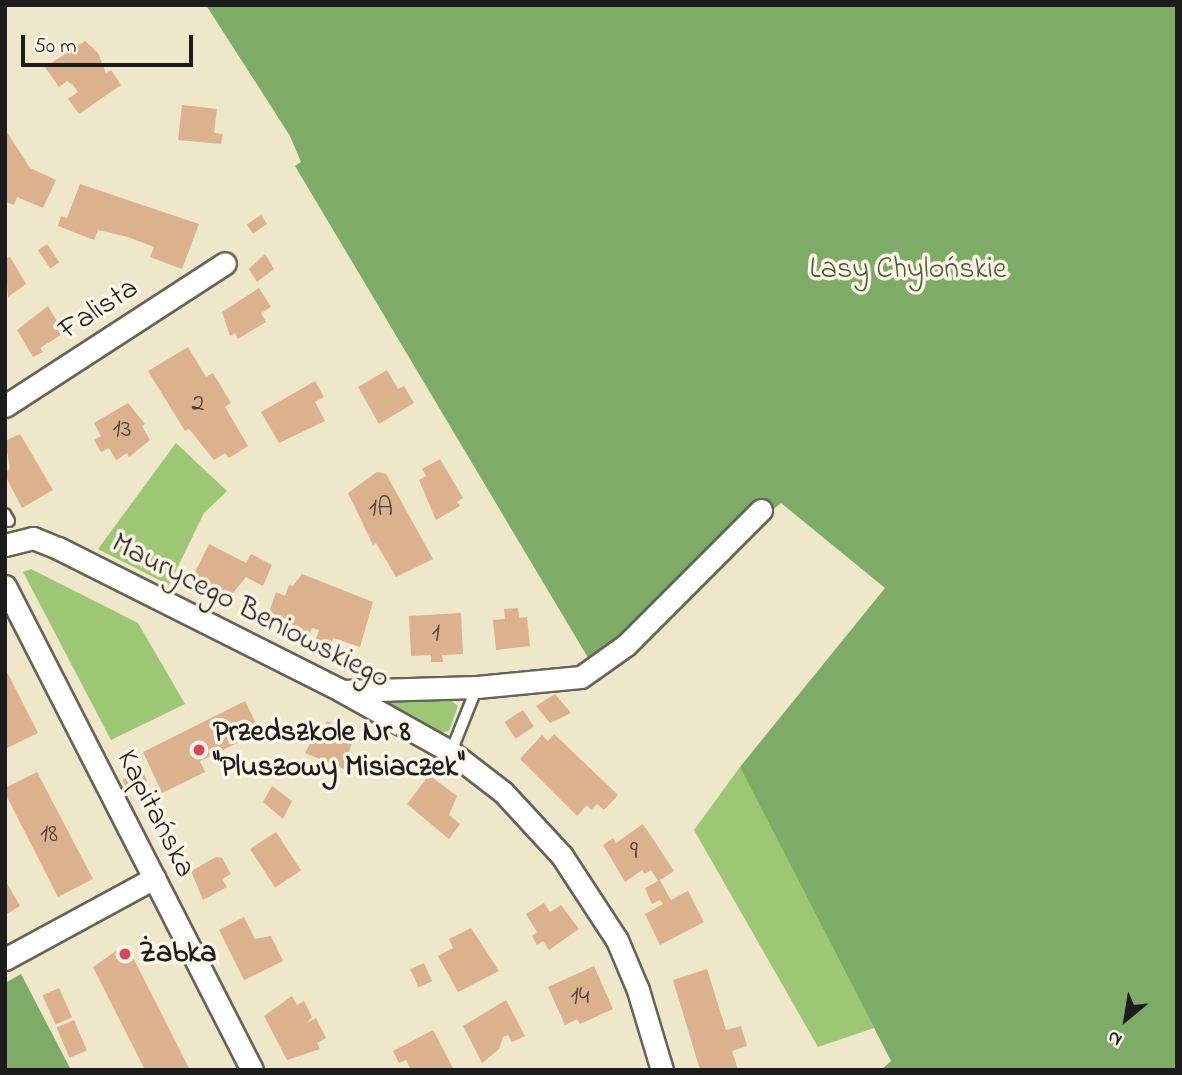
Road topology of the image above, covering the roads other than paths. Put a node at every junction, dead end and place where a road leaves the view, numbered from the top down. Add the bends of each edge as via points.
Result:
1 (225, 263) dead end
2 (5, 406) edge
3 (761, 510) dead end
4 (5, 545) edge
5 (5, 586) edge
6 (477, 687) junction
7 (342, 691) junction
8 (451, 752) junction
9 (154, 878) junction
10 (5, 959) edge
11 (252, 1070) edge
12 (663, 1070) edge

1 - 2 street, Falista
3 - 6 street via 600,666 581,677
4 - 7 street, Maurycego Beniowskiego via 33,538 58,548
5 - 9 street, Kapitańska
6 - 7 street
6 - 8 lane
7 - 8 street, Maurycego Beniowskiego
8 - 12 street, Maurycego Beniowskiego via 536,823 593,899 629,965
9 - 10 street
9 - 11 street, Kapitańska

